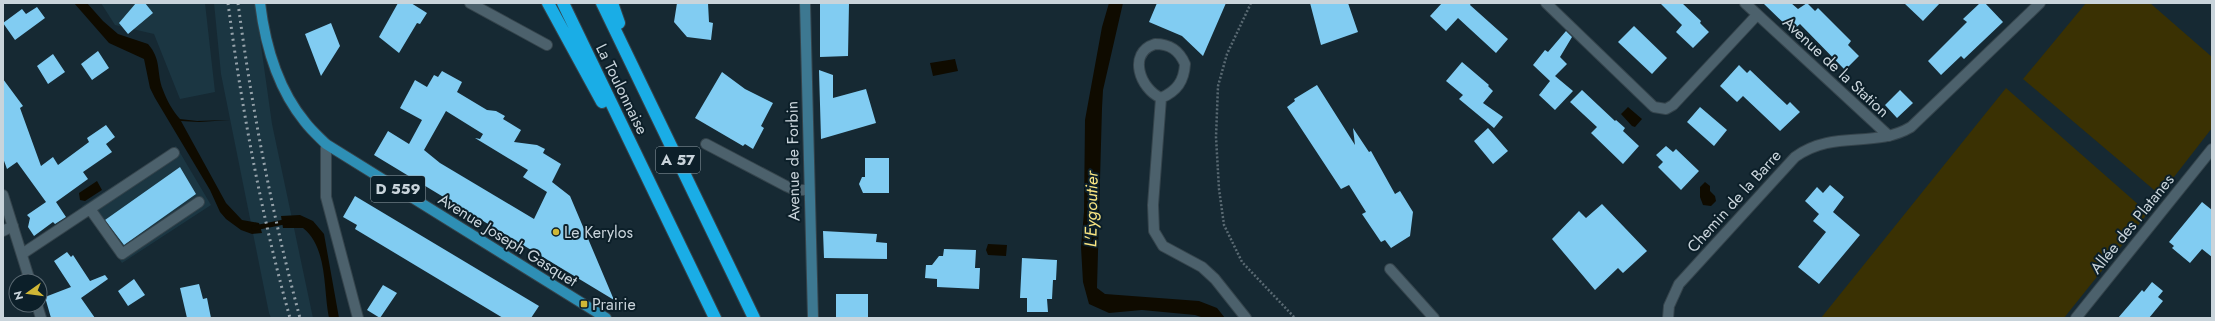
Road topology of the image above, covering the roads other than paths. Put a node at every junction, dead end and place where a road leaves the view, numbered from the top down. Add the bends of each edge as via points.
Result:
1 (260, 3) edge
2 (470, 3) edge
3 (548, 3) edge
4 (563, 3) edge
5 (602, 3) edge
6 (612, 3) edge
7 (805, 3) edge
8 (1546, 3) edge
9 (1744, 3) edge
10 (2040, 3) edge
11 (1757, 15) junction
12 (547, 45) dead end
13 (1162, 98) junction
14 (648, 99) junction
15 (1890, 136) junction
16 (326, 144) junction
17 (706, 144) dead end
18 (2212, 149) edge
19 (174, 153) dead end
20 (809, 190) junction
21 (3, 195) edge
22 (199, 202) dead end
23 (90, 208) junction
24 (667, 218) junction
25 (13, 226) junction
26 (3, 231) edge
27 (22, 254) junction
28 (1390, 269) dead end
29 (28, 273) edge
30 (358, 318) edge
31 (606, 318) edge
32 (715, 318) edge
33 (754, 318) edge
34 (813, 318) edge
35 (1246, 318) edge
36 (1434, 318) edge
37 (1668, 318) edge
38 (2076, 318) edge

1 - 16 main road, Avenue Joseph Gasquet / D 559 via 269,48 288,98 304,122
2 - 12 street
3 - 24 highway
4 - 24 highway, La Toulonnaise / A 57
5 - 14 highway, La Toulonnaise / A 57
6 - 14 highway
7 - 20 street, Avenue de Forbin
8 - 11 street via 1654,107 1662,109 1674,105
9 - 11 street, Avenue de la Station
10 - 15 street, Chemin de la Barre via 1918,121 1903,132
11 - 15 street, Avenue de la Station
13 - 13 street via 1181,83 1185,64 1178,51 1163,44 1148,47 1139,59 1140,75 1144,82 1153,93
13 - 35 street via 1153,205 1154,231 1163,246 1202,267 1215,279
14 - 33 highway, La Toulonnaise / A 57
15 - 37 street, Chemin de la Barre via 1824,142 1806,149 1795,157 1679,284 1669,306
16 - 30 street via 326,197
16 - 31 main road, Avenue Joseph Gasquet / D 559
17 - 20 street via 782,184 796,190
18 - 38 street, Allée des Platanes
19 - 23 street
20 - 34 street, Avenue de Forbin
21 - 25 street
22 - 23 street via 122,254
23 - 27 street
24 - 32 highway, La Toulonnaise / A 57
25 - 26 street
25 - 27 street
27 - 29 street
28 - 36 street

